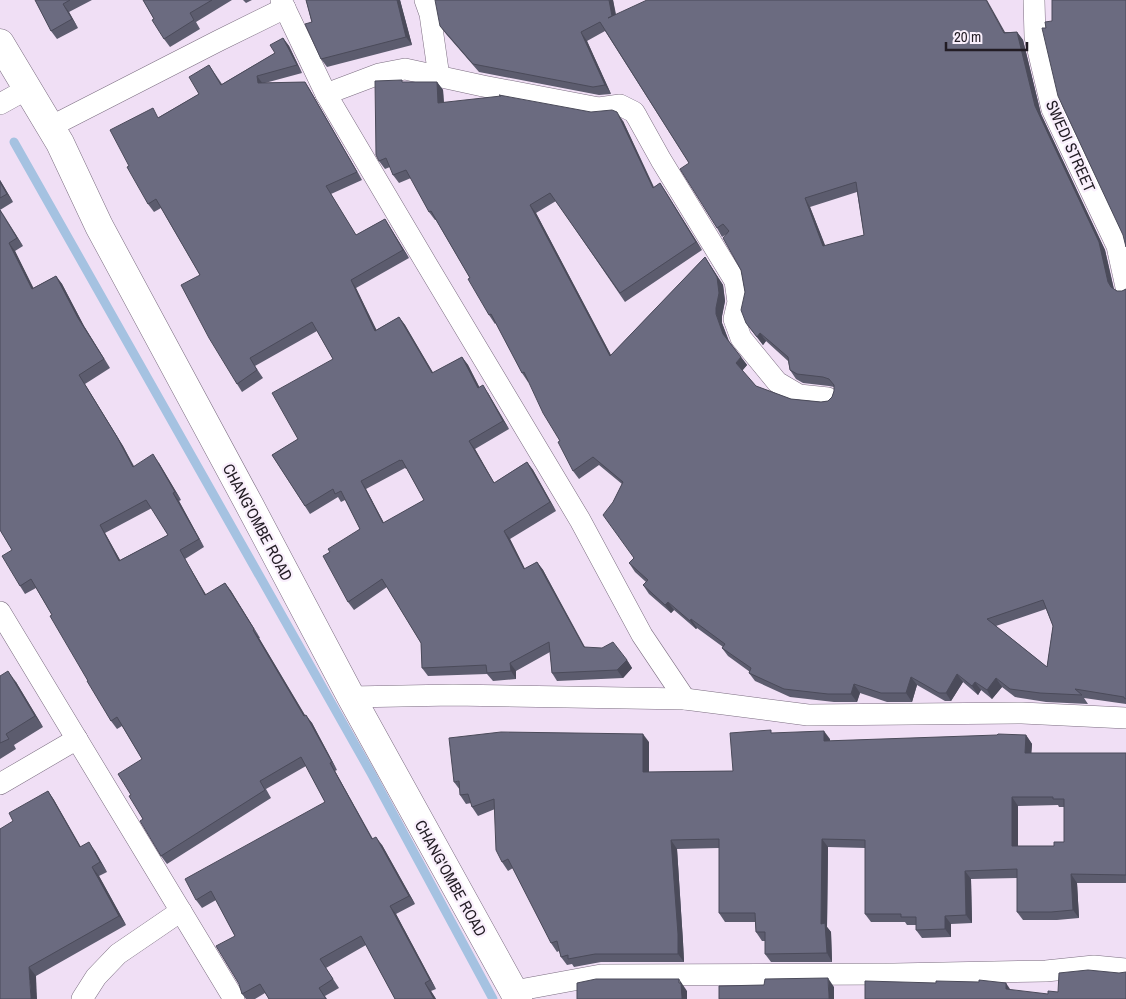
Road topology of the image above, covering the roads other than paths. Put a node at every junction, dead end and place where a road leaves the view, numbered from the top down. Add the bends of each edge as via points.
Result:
1 (425, 0) edge
2 (1034, 0) edge
3 (283, 4) edge
4 (0, 44) edge
5 (439, 76) junction
6 (27, 89) junction
7 (326, 94) junction
8 (0, 104) edge
9 (50, 127) junction
10 (1126, 287) edge
11 (828, 398) edge
12 (0, 612) edge
13 (351, 697) junction
14 (685, 699) junction
15 (1126, 718) edge
16 (77, 739) junction
17 (0, 784) edge
18 (181, 911) junction
19 (1126, 969) edge
20 (516, 995) edge
21 (82, 999) edge
22 (234, 999) edge

1 - 5 street
2 - 10 street, SWEDI STREET via 1035,37 1052,109 1117,246
3 - 7 street
3 - 9 street
4 - 6 street, CHANG'OMBE ROAD
5 - 7 street via 405,69 379,74
5 - 11 street via 599,108 620,105 634,112 735,281 738,302 734,319 741,338 777,382 799,395
6 - 8 street
6 - 9 street, CHANG'OMBE ROAD
7 - 14 street via 580,520 642,634
9 - 13 street, CHANG'OMBE ROAD via 99,226
12 - 16 street
13 - 14 street via 453,695
13 - 20 street, CHANG'OMBE ROAD
14 - 15 street via 808,715 1022,713
16 - 17 street
16 - 18 street
18 - 21 street via 118,954 96,977
18 - 22 street
19 - 20 street via 1094,966 1046,972 601,975

